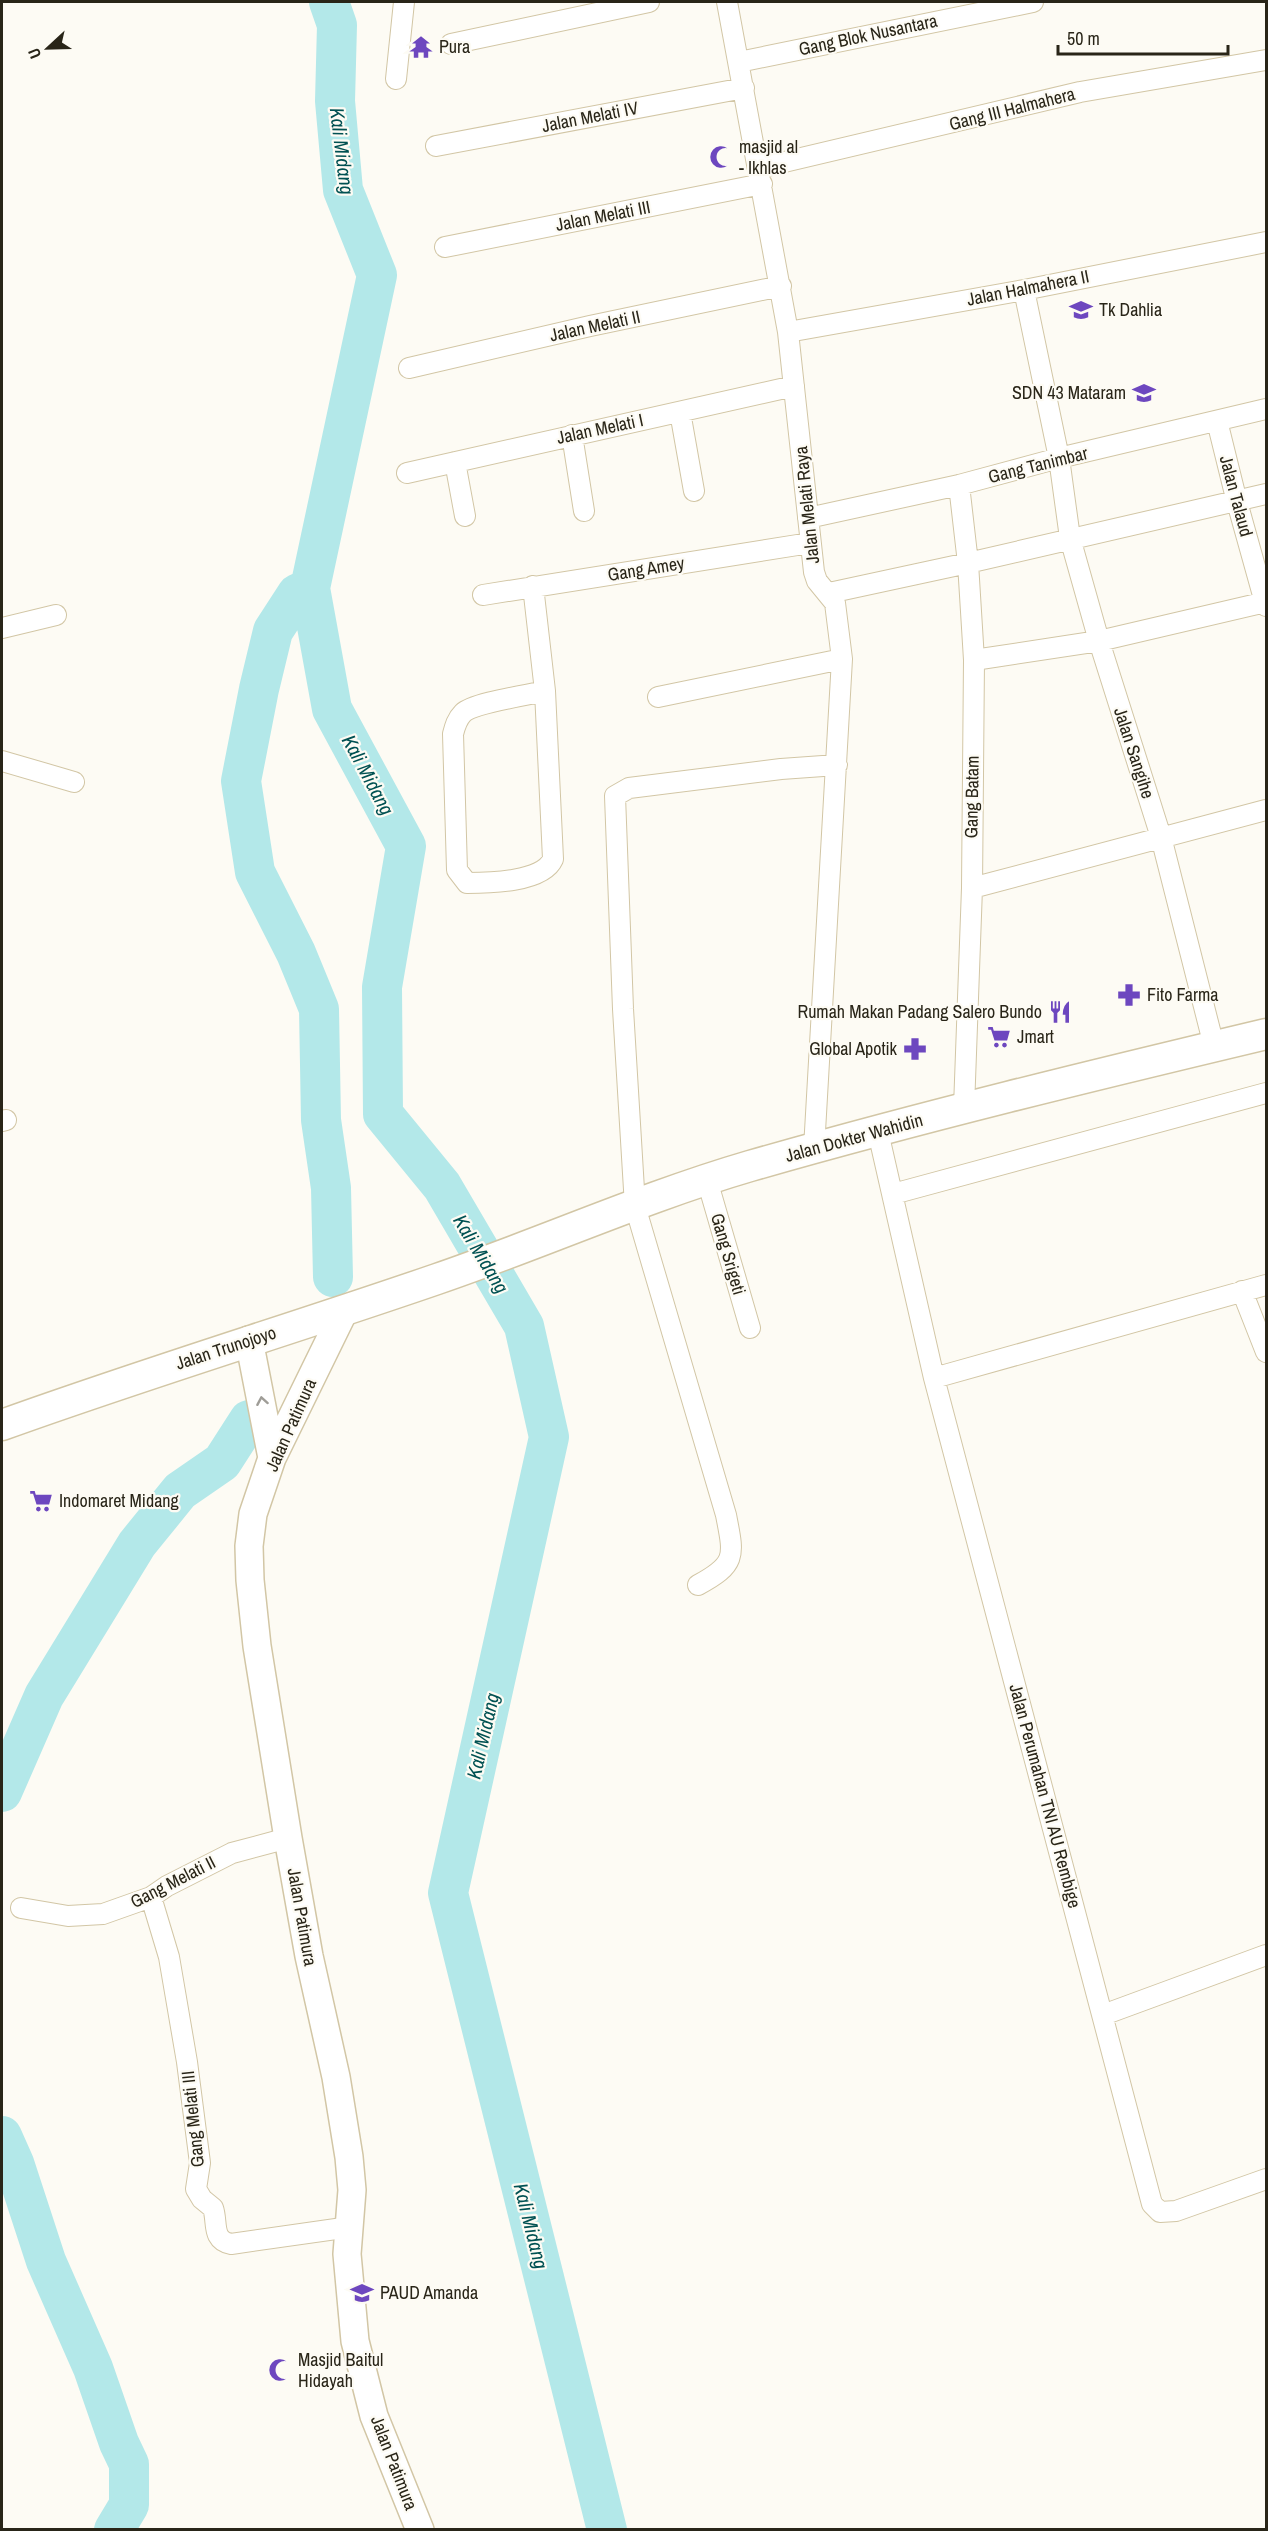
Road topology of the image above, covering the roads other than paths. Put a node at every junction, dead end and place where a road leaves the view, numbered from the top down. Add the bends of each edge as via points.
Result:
1 (404, 2) edge
2 (649, 2) edge
3 (727, 2) edge
4 (1034, 2) edge
5 (451, 44) dead end
6 (1266, 60) edge
7 (739, 62) junction
8 (396, 79) dead end
9 (744, 88) junction
10 (436, 146) dead end
11 (760, 176) junction
12 (1266, 242) edge
13 (445, 248) dead end
14 (781, 286) junction
15 (1023, 290) junction
16 (788, 332) junction
17 (410, 369) dead end
18 (794, 386) junction
19 (1266, 410) edge
20 (680, 412) junction
21 (1217, 421) junction
22 (572, 435) junction
23 (1059, 458) junction
24 (455, 462) junction
25 (407, 473) dead end
26 (959, 485) junction
27 (694, 491) dead end
28 (1266, 494) edge
29 (1237, 502) junction
30 (584, 511) dead end
31 (465, 516) dead end
32 (808, 518) junction
33 (1070, 538) junction
34 (810, 543) junction
35 (968, 563) junction
36 (533, 586) junction
37 (829, 592) junction
38 (483, 595) dead end
39 (1266, 604) edge
40 (56, 615) dead end
41 (2, 628) edge
42 (1099, 641) junction
43 (843, 659) junction
44 (974, 660) junction
45 (544, 691) junction
46 (658, 697) dead end
47 (2, 761) edge
48 (837, 765) junction
49 (74, 782) dead end
50 (1266, 810) edge
51 (1161, 837) junction
52 (972, 888) junction
53 (1266, 1034) edge
54 (1214, 1046) junction
55 (1266, 1093) edge
56 (964, 1108) junction
57 (878, 1132) junction
58 (814, 1149) junction
59 (707, 1180) junction
60 (892, 1194) junction
61 (635, 1206) junction
62 (452, 1274) joint
63 (1266, 1285) edge
64 (1242, 1291) junction
65 (344, 1311) junction
66 (750, 1328) dead end
67 (249, 1340) junction
68 (1266, 1352) edge
69 (934, 1378) junction
70 (2, 1425) edge
71 (272, 1458) junction
72 (698, 1585) dead end
73 (288, 1838) junction
74 (151, 1898) junction
75 (21, 1908) dead end
76 (1266, 1955) edge
77 (1103, 2015) junction
78 (1266, 2179) edge
79 (350, 2228) junction
80 (420, 2529) edge

1 - 8 street
2 - 5 street
3 - 7 street, Jalan Melati Raya
4 - 7 street, Gang Blok Nusantara
6 - 11 street, Gang III Halmahera via 1080,92
7 - 9 street, Jalan Melati Raya
9 - 10 street, Jalan Melati IV
9 - 11 street, Jalan Melati Raya
11 - 13 street, Jalan Melati III
11 - 14 street, Jalan Melati Raya
12 - 15 street, Jalan Halmahera II
14 - 16 street, Jalan Melati Raya
14 - 17 street, Jalan Melati II
15 - 16 street, Jalan Halmahera II
15 - 23 street, Jalan Sangihe
16 - 18 street, Jalan Melati Raya
18 - 20 street, Jalan Melati I
18 - 32 street, Jalan Melati Raya
19 - 21 street, Gang Tanimbar
20 - 22 street, Jalan Melati I
20 - 27 street
21 - 23 street, Gang Tanimbar
21 - 29 street, Jalan Talaud
22 - 24 street, Jalan Melati I
22 - 30 street
23 - 26 street, Gang Tanimbar
23 - 33 street, Jalan Sangihe
24 - 25 street, Jalan Melati I
24 - 31 street
26 - 32 street, Gang Tanimbar
26 - 35 street, Gang Batam
28 - 29 street
29 - 33 street
29 - 39 street, Jalan Talaud
32 - 34 street, Jalan Melati Raya
33 - 35 street
33 - 42 street, Jalan Sangihe
34 - 36 street, Gang Amey
34 - 37 street, Jalan Melati Raya via 817,581
35 - 37 street
35 - 44 street, Gang Batam
36 - 38 street, Gang Amey
36 - 45 street
37 - 43 street, Jalan Melati Raya via 837,611
39 - 42 street
40 - 41 street
42 - 44 street
42 - 51 street, Jalan Sangihe
43 - 46 street
43 - 48 street, Jalan Melati Raya
44 - 52 street, Gang Batam
45 - 45 street via 553,859 539,873 518,879 467,883 457,870 453,734 457,721 465,711
47 - 49 street
48 - 58 street, Jalan Melati Raya
48 - 61 street via 629,788 615,796
50 - 51 street
51 - 52 street
51 - 54 street, Jalan Sangihe
52 - 56 street, Gang Batam
53 - 54 main road, Jalan Dokter Wahidin
54 - 56 main road, Jalan Dokter Wahidin
55 - 60 street
56 - 57 main road, Jalan Dokter Wahidin
57 - 58 main road, Jalan Dokter Wahidin
57 - 60 street, Jalan Perumahan TNI AU Rembige
58 - 59 main road, Jalan Dokter Wahidin
59 - 61 main road, Jalan Dokter Wahidin
59 - 66 street, Gang Srigeti
60 - 69 street, Jalan Perumahan TNI AU Rembige
61 - 62 main road, Jalan Dokter Wahidin
61 - 72 street via 726,1515 732,1549 718,1574
62 - 65 main road, Jalan Trunojoyo
63 - 64 street
64 - 68 street
64 - 69 street
65 - 67 main road, Jalan Trunojoyo
65 - 71 street, Jalan Patimura
67 - 70 main road, Jalan Trunojoyo
71 -> 67 street
69 - 77 street, Jalan Perumahan TNI AU Rembige
71 - 73 street, Jalan Patimura via 253,1514 249,1558 252,1612
73 - 74 street, Gang Melati II via 232,1853
73 - 79 street, Jalan Patimura via 343,2116 352,2190
74 - 75 street, Gang Melati II via 85,1916
74 - 79 street, Gang Melati III via 169,1957 187,2062 200,2163 196,2189 213,2208 217,2235 231,2244
76 - 77 street
77 - 78 street, Jalan Perumahan TNI AU Rembige via 1152,2204 1160,2212 1176,2211
79 - 80 street, Jalan Patimura via 349,2286 360,2364 374,2416

